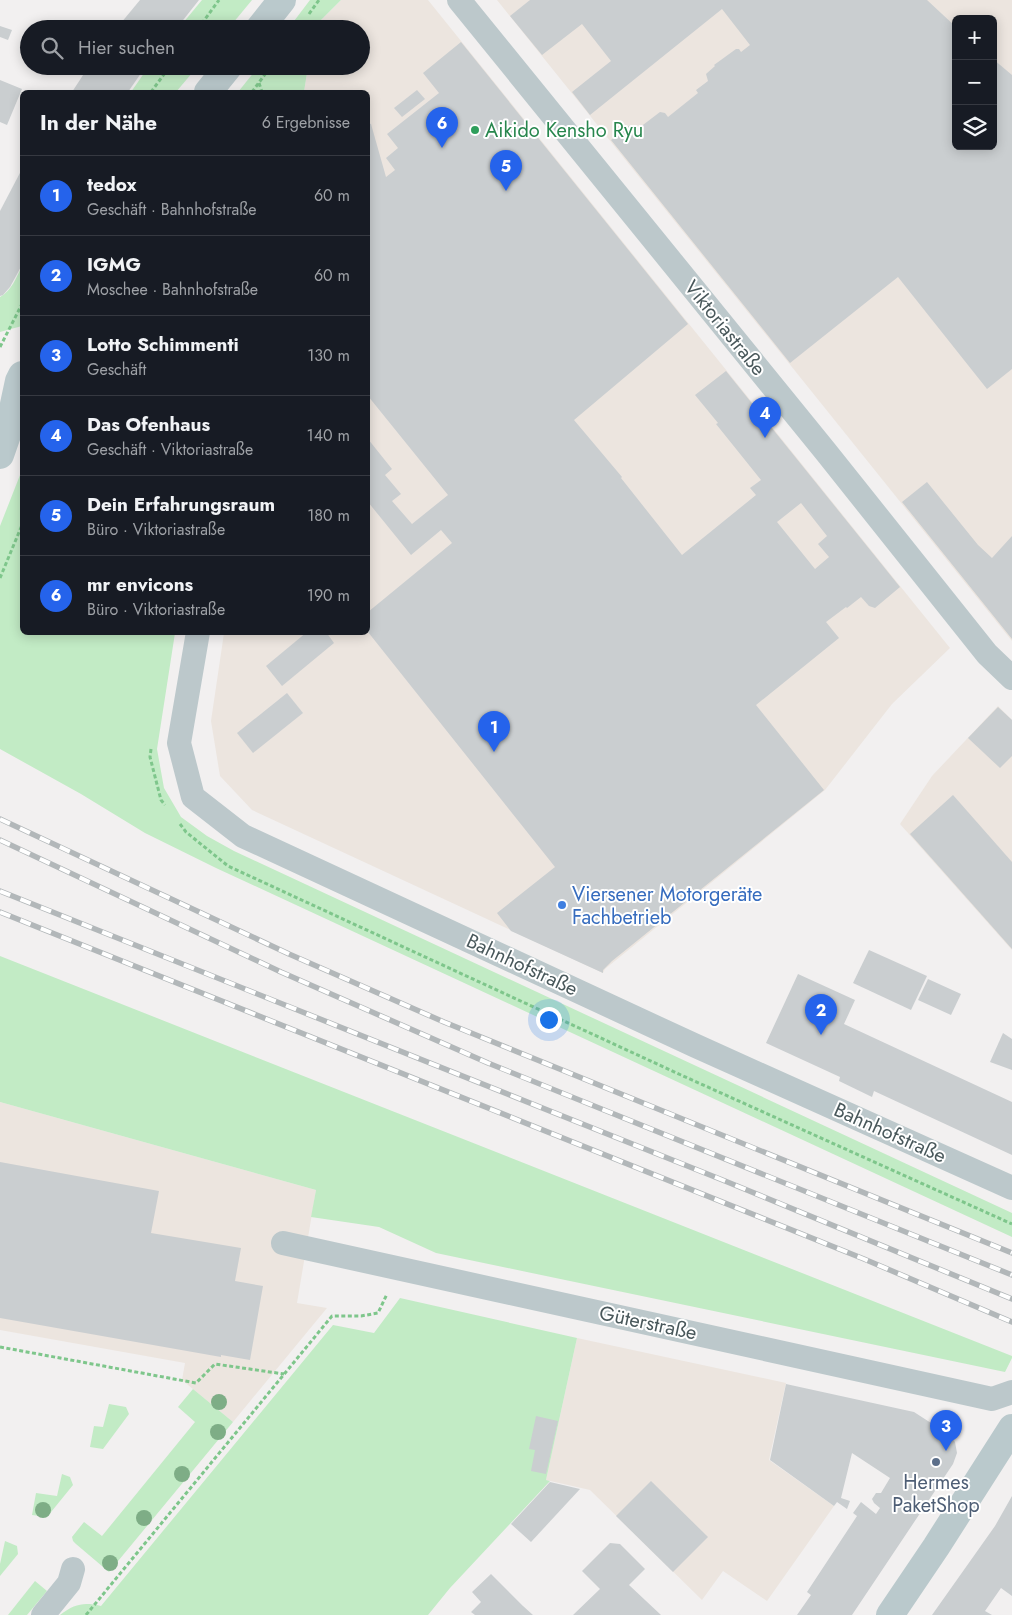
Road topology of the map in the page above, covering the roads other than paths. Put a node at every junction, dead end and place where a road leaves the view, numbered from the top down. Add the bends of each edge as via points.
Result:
1 (282, 0) edge
2 (459, 0) edge
3 (266, 20) edge
4 (222, 75) edge
5 (210, 90) edge
6 (14, 376) edge
7 (0, 455) edge
8 (197, 635) edge
9 (1012, 678) edge
10 (1012, 1188) edge
11 (283, 1243) dead end
12 (1012, 1392) edge
13 (1012, 1428) edge
14 (73, 1570) dead end
15 (43, 1615) edge
16 (890, 1615) edge

1 - 3 main road
2 - 9 street, Viktoriastraße via 987,654
4 - 5 main road
6 - 7 main road via 8,432
8 - 10 street, Bahnhofstraße via 179,743 193,797 243,836
11 - 12 street, Güterstraße via 992,1399
13 - 16 main road
14 - 15 street via 69,1583

